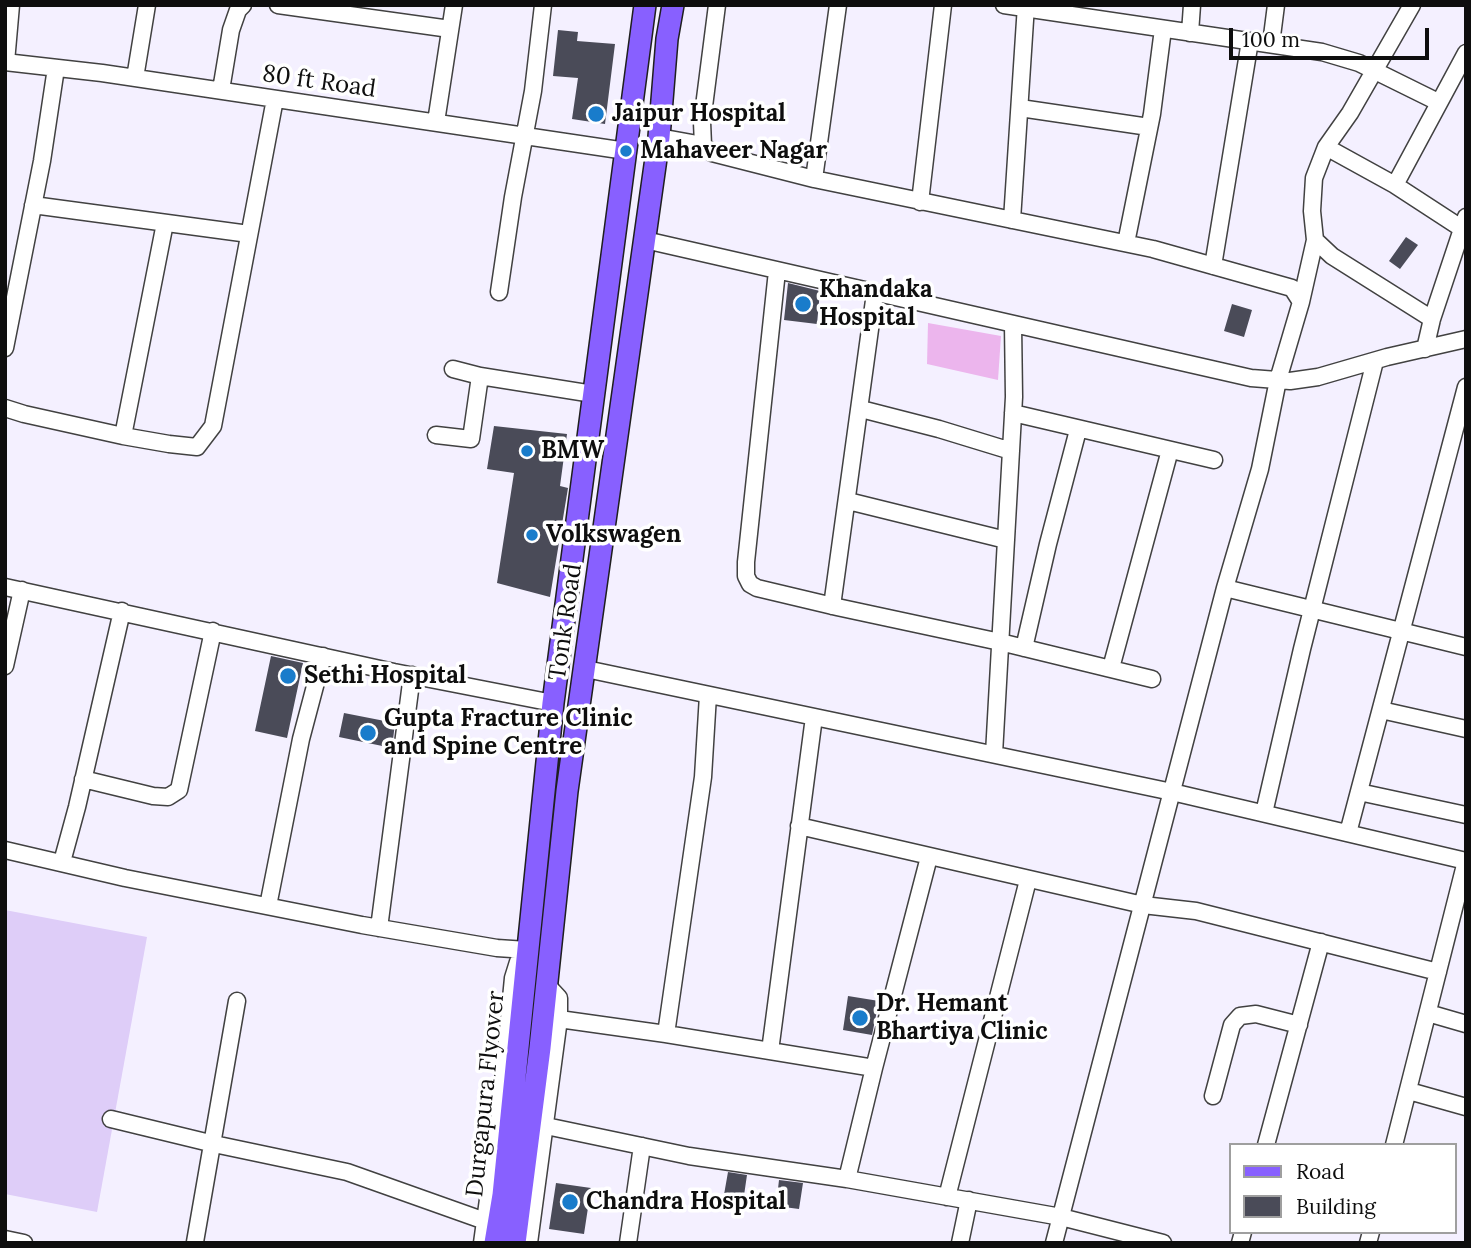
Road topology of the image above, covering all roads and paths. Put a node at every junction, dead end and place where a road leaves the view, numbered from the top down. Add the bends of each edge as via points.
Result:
1 (11, 5) edge
2 (146, 5) edge
3 (243, 5) edge
4 (278, 5) edge
5 (454, 5) edge
6 (543, 5) edge
7 (645, 5) edge
8 (673, 5) edge
9 (717, 5) edge
10 (838, 5) edge
11 (943, 5) edge
12 (1004, 5) edge
13 (1192, 5) edge
14 (1276, 5) edge
15 (1412, 5) edge
16 (1026, 7) edge
17 (450, 29) junction
18 (1163, 29) junction
19 (1190, 33) junction
20 (1250, 41) junction
21 (1271, 44) junction
22 (1466, 53) edge
23 (6, 62) edge
24 (56, 68) junction
25 (1373, 70) junction
26 (135, 78) junction
27 (221, 90) junction
28 (275, 99) junction
29 (1438, 102) junction
30 (1020, 108) junction
31 (436, 122) junction
32 (1149, 127) junction
33 (525, 136) junction
34 (659, 137) junction
35 (703, 145) junction
36 (1326, 147) junction
37 (626, 151) junction
38 (814, 179) junction
39 (1395, 186) junction
40 (920, 202) junction
41 (33, 205) junction
42 (1012, 220) junction
43 (165, 223) junction
44 (1463, 223) edge
45 (250, 234) junction
46 (645, 240) junction
47 (1315, 240) junction
48 (1126, 243) junction
49 (1213, 266) junction
50 (777, 271) junction
51 (499, 292) dead end
52 (875, 293) junction
53 (1301, 302) junction
54 (1432, 319) junction
55 (1013, 324) junction
56 (1462, 342) edge
57 (5, 348) edge
58 (1425, 349) junction
59 (1375, 361) junction
60 (453, 369) dead end
61 (480, 376) junction
62 (1278, 380) junction
63 (1466, 387) edge
64 (593, 394) junction
65 (5, 408) edge
66 (860, 409) junction
67 (1013, 413) junction
68 (1078, 430) junction
69 (436, 435) dead end
70 (123, 436) junction
71 (1170, 450) junction
72 (1011, 451) junction
73 (1214, 460) dead end
74 (848, 501) junction
75 (1006, 540) junction
76 (1225, 588) junction
77 (13, 589) edge
78 (832, 606) junction
79 (1312, 608) junction
80 (122, 611) junction
81 (212, 631) junction
82 (1403, 631) junction
83 (1000, 642) junction
84 (1466, 647) edge
85 (1024, 648) junction
86 (323, 656) junction
87 (5, 666) edge
88 (1111, 668) junction
89 (586, 669) junction
90 (412, 675) junction
91 (1152, 679) dead end
92 (708, 695) junction
93 (553, 703) junction
94 (1381, 710) junction
95 (814, 717) junction
96 (1466, 729) edge
97 (994, 754) junction
98 (83, 779) junction
99 (1172, 792) junction
100 (1359, 792) junction
101 (1264, 813) junction
102 (1466, 815) edge
103 (799, 826) junction
104 (1348, 833) junction
105 (5, 850) edge
106 (929, 858) junction
107 (1466, 861) edge
108 (62, 862) junction
109 (1028, 880) junction
110 (1143, 905) junction
111 (268, 906) junction
112 (379, 928) junction
113 (1321, 942) junction
114 (527, 950) junction
115 (1438, 972) junction
116 (546, 993) junction
117 (237, 1001) dead end
118 (1428, 1013) junction
119 (559, 1019) junction
120 (1466, 1024) edge
121 (1299, 1025) junction
122 (666, 1034) junction
123 (770, 1051) junction
124 (874, 1068) junction
125 (1409, 1091) junction
126 (1213, 1096) dead end
127 (1466, 1107) edge
128 (111, 1119) dead end
129 (546, 1126) junction
130 (1267, 1143) edge
131 (1395, 1143) edge
132 (214, 1144) junction
133 (642, 1146) junction
134 (848, 1179) junction
135 (947, 1197) junction
136 (969, 1200) junction
137 (1061, 1217) junction
138 (485, 1221) junction
139 (5, 1239) edge
140 (195, 1242) edge
141 (24, 1243) edge
142 (482, 1243) edge
143 (495, 1243) edge
144 (515, 1243) edge
145 (529, 1243) edge
146 (628, 1243) edge
147 (960, 1243) edge
148 (1054, 1243) edge
149 (1163, 1243) edge

1 - 23 street
2 - 26 street
3 - 27 street via 231,30
4 - 17 street
5 - 17 street
6 - 33 street
7 - 37 main road, Tonk Road
8 - 34 main road, Tonk Road
9 - 35 street
10 - 38 street
11 - 40 street
12 - 16 street
13 - 19 street
14 - 21 street
15 - 25 street
16 - 18 street
16 - 30 street
17 - 31 street
18 - 19 street
18 - 32 street
19 - 20 street
20 - 21 street
20 - 49 street
21 - 25 street via 1322,52
22 - 29 street
23 - 24 street, 80 ft Road
24 - 26 street, 80 ft Road
24 - 41 street
25 - 29 street
25 - 36 street
26 - 27 street, 80 ft Road
27 - 28 street, 80 ft Road
28 - 31 street, 80 ft Road
28 - 45 street
29 - 39 street
30 - 32 street
30 - 42 street
31 - 33 street, 80 ft Road
32 - 48 street
33 - 37 street, 80 ft Road
33 - 51 street
34 - 35 street
34 - 46 main road, Tonk Road
35 - 38 street via 712,153
36 - 39 street
36 - 47 street via 1314,178
37 - 64 main road, Tonk Road
38 - 40 street
39 - 44 street
40 - 42 street
41 - 43 street
41 - 57 street
42 - 48 street
43 - 45 street
43 - 70 street
44 - 54 street
45 - 70 street via 213,426 197,447
46 - 50 street
46 - 89 main road, Tonk Road
47 - 53 street
47 - 54 street via 1332,256
48 - 49 street
49 - 53 street via 1292,288
50 - 52 street
50 - 78 street via 746,576 757,588
52 - 55 street
52 - 66 street
53 - 62 street
54 - 58 street
55 - 62 street via 1251,378
55 - 67 street
56 - 58 street
58 - 59 street
59 - 62 street via 1318,377
59 - 79 street
60 - 61 street
61 - 64 street
61 - 69 street via 471,439
62 - 76 street via 1259,469
63 - 82 street
64 - 93 main road, Tonk Road
65 - 70 street
66 - 72 street
66 - 74 street
67 - 68 street
67 - 72 street
68 - 71 street
68 - 85 street
71 - 73 street
71 - 88 street
72 - 75 street
74 - 75 street
74 - 78 street
75 - 83 street
76 - 79 street
76 - 99 street
77 - 80 street
77 - 87 street
78 - 83 street
79 - 82 street
79 - 101 street
80 - 81 street
80 - 98 street
81 - 86 street
81 - 98 street via 179,790 168,797 153,796
82 - 84 street
82 - 94 street
83 - 85 street
83 - 97 street
85 - 88 street
86 - 90 street
86 - 111 street via 301,739
88 - 91 street
89 - 92 street
89 - 116 main road, Tonk Road
90 - 93 street
90 - 112 street
92 - 95 street
92 - 122 street via 703,777
93 - 114 main road, Tonk Road
94 - 96 street
94 - 100 street
95 - 97 street
95 - 103 street
97 - 99 street
98 - 108 street
99 - 101 street
99 - 110 street
100 - 102 street
100 - 104 street
101 - 104 street
103 - 106 street
103 - 123 street
104 - 107 street
105 - 108 street
106 - 109 street
106 - 124 street
107 - 115 street
108 - 111 street
109 - 110 street
109 - 135 street
110 - 113 street via 1195,911
110 - 137 street
111 - 112 street
112 - 114 street
113 - 115 street
113 - 121 street
114 - 138 street, Tonk Road via 513,978
114 - 143 main road, Durgapura Flyover
115 - 118 street
116 - 119 street, Tonk Road via 559,999
116 - 144 main road, Durgapura Flyover
117 - 132 street
118 - 120 street
118 - 125 street
119 - 122 street
119 - 129 street, Tonk Road
121 - 126 street via 1256,1014 1240,1016 1232,1025
121 - 130 street
122 - 123 street
123 - 124 street
124 - 134 street
125 - 127 street
125 - 131 street
128 - 132 street
129 - 133 street
129 - 145 street, Tonk Road
132 - 138 street via 347,1172
132 - 140 street
133 - 134 street
133 - 146 street
134 - 135 street
135 - 136 street
136 - 137 street
136 - 147 street
137 - 148 street
137 - 149 street
138 - 142 street, Tonk Road
139 - 141 street

